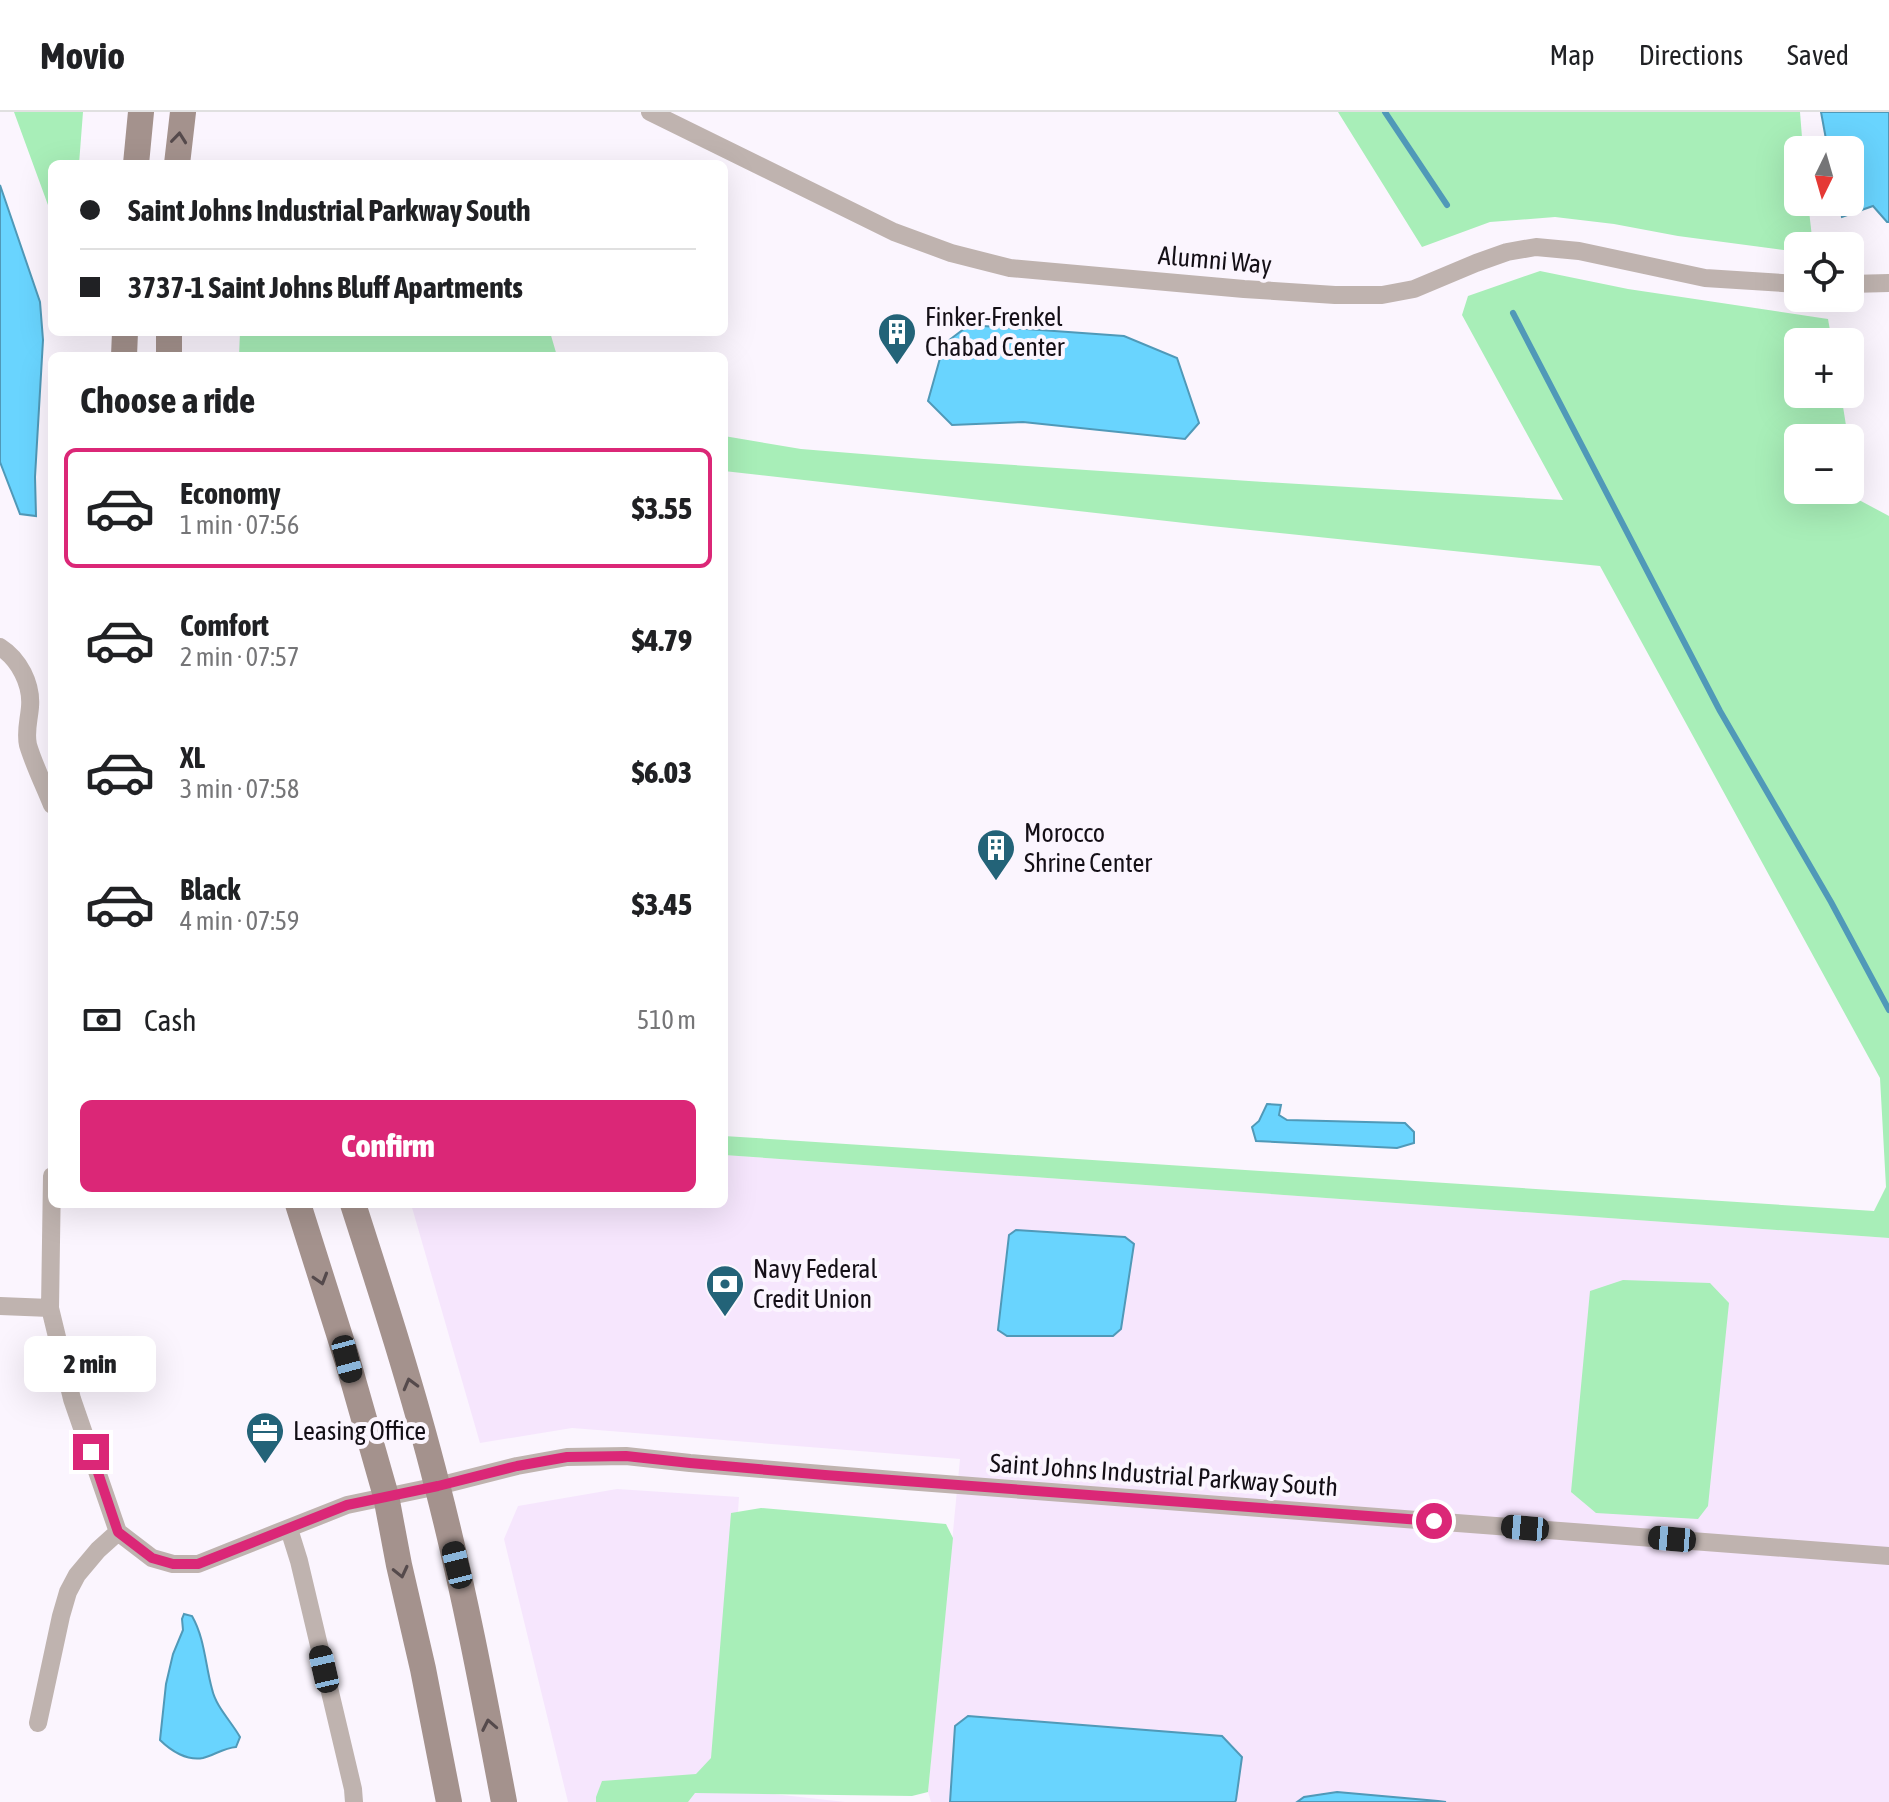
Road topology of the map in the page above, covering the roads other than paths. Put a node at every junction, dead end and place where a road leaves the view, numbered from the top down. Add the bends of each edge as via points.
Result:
1 (141, 112) edge
2 (183, 112) edge
3 (650, 112) edge
4 (136, 160) edge
5 (177, 160) edge
6 (1784, 283) edge
7 (1889, 283) edge
8 (1864, 284) edge
9 (0, 647) edge
10 (48, 795) edge
11 (52, 1208) edge
12 (299, 1208) edge
13 (354, 1208) edge
14 (0, 1306) edge
15 (50, 1308) junction
16 (438, 1486) junction
17 (386, 1496) junction
18 (289, 1529) junction
19 (118, 1532) junction
20 (1889, 1556) edge
21 (38, 1723) dead end
22 (354, 1802) edge
23 (449, 1802) edge
24 (504, 1802) edge

1 - 4 main road
5 -> 2 main road
3 - 6 street, Alumni Way via 894,232 1010,268 1257,290 1382,295 1536,247 1705,278
7 - 8 street
9 - 10 street via 19,664 27,685 27,743
11 - 15 street
12 -> 17 main road
16 -> 13 main road
14 - 15 street
15 - 19 street via 72,1399
16 - 17 street, Saint Johns Industrial Parkway South
16 - 20 street, Saint Johns Industrial Parkway South via 555,1459 626,1456
24 -> 16 main road
17 - 18 street, Saint Johns Industrial Parkway South via 347,1505
17 -> 23 main road
18 - 19 street, Saint Johns Industrial Parkway South via 198,1564 152,1558
18 - 22 street
19 - 21 street via 68,1592

